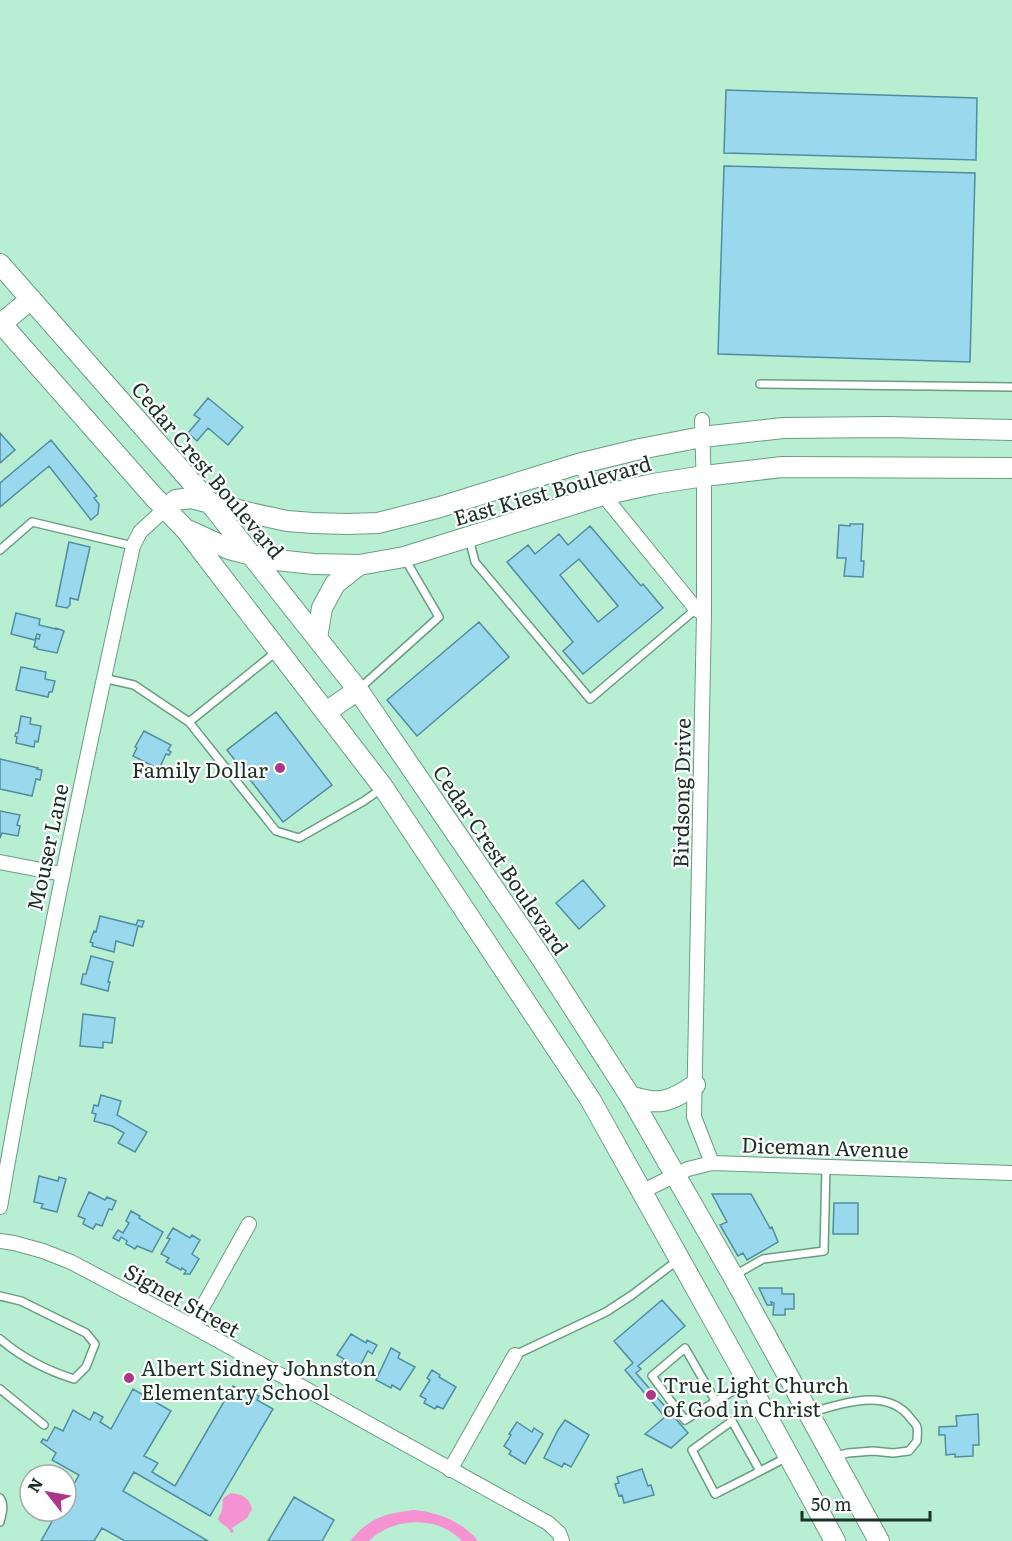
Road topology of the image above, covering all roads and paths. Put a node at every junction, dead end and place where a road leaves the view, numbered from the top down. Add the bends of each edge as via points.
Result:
1 (0, 264) edge
2 (31, 299) junction
3 (0, 324) edge
4 (760, 384) dead end
5 (1012, 387) edge
6 (702, 429) junction
7 (1012, 430) edge
8 (578, 464) junction
9 (1012, 468) edge
10 (704, 476) junction
11 (603, 495) junction
12 (210, 503) junction
13 (165, 509) junction
14 (185, 529) junction
15 (468, 537) junction
16 (133, 546) junction
17 (0, 550) edge
18 (252, 555) junction
19 (404, 557) junction
20 (359, 565) junction
21 (700, 611) junction
22 (317, 638) junction
23 (279, 650) junction
24 (104, 678) junction
25 (358, 690) junction
26 (327, 712) junction
27 (189, 722) junction
28 (411, 768) junction
29 (383, 787) junction
30 (0, 862) edge
31 (62, 874) junction
32 (695, 1085) junction
33 (630, 1096) junction
34 (712, 1163) junction
35 (826, 1167) junction
36 (1012, 1173) edge
37 (674, 1176) junction
38 (643, 1191) junction
39 (0, 1207) edge
40 (249, 1224) dead end
41 (0, 1241) edge
42 (680, 1259) junction
43 (733, 1276) junction
44 (0, 1296) edge
45 (192, 1326) junction
46 (0, 1339) edge
47 (515, 1355) joint
48 (748, 1381) junction
49 (0, 1389) edge
50 (716, 1402) junction
51 (810, 1413) junction
52 (44, 1425) dead end
53 (789, 1456) junction
54 (833, 1457) junction
55 (450, 1470) junction
56 (760, 1471) junction
57 (0, 1498) edge
58 (0, 1522) edge
59 (561, 1537) edge
60 (835, 1541) edge
61 (879, 1541) edge

1 - 2 street, Cedar Crest Boulevard
2 - 3 street
2 - 12 street, Cedar Crest Boulevard
3 - 13 street
4 - 5 lane
6 - 7 street, East Kiest Boulevard
6 - 8 street, East Kiest Boulevard
6 - 10 street, Birdsong Drive
8 - 11 street
8 - 12 street, East Kiest Boulevard via 378,523 287,521
9 - 10 street, East Kiest Boulevard via 782,467
10 - 11 street, East Kiest Boulevard
10 - 21 street, Birdsong Drive
11 - 15 street, East Kiest Boulevard
11 - 21 street
12 - 13 street, East Kiest Boulevard via 191,498 176,500
12 - 18 street, Cedar Crest Boulevard
13 - 14 street
13 - 16 street, Mouser Lane via 140,532
14 - 18 street, East Kiest Boulevard
14 - 23 street
15 - 19 street, East Kiest Boulevard
15 - 21 lane via 475,562 590,699
16 - 17 lane via 32,522
16 - 24 street, Mouser Lane
18 - 20 street, East Kiest Boulevard via 315,564
18 - 22 street, Cedar Crest Boulevard
19 - 20 street, East Kiest Boulevard
19 - 25 lane via 439,617
20 - 22 street via 335,585 322,608
21 - 32 street, Birdsong Drive
22 - 25 street, Cedar Crest Boulevard
23 - 26 street
23 - 27 lane
24 - 27 lane via 134,685
24 - 31 street, Mouser Lane
25 - 26 street
25 - 28 street, Cedar Crest Boulevard
26 - 29 street
27 - 29 lane via 276,831 299,838
28 - 29 street
28 - 33 street, Cedar Crest Boulevard
29 - 38 street via 590,1099
30 - 31 street
31 - 39 street, Mouser Lane
32 - 33 street via 668,1101 652,1103
32 - 34 street, Birdsong Drive via 694,1117
33 - 37 street, Cedar Crest Boulevard
34 - 35 street, Diceman Avenue
34 - 37 street, Diceman Avenue
35 - 36 street, Diceman Avenue
35 - 43 lane via 824,1251 763,1259
37 - 38 street, Diceman Avenue
37 - 43 street, Cedar Crest Boulevard
38 - 42 street
40 - 45 street
41 - 45 street, Signet Street via 71,1262
42 - 47 lane via 606,1312
42 - 48 street
43 - 51 street, Cedar Crest Boulevard
44 - 46 lane via 21,1301 86,1333 95,1344 86,1367 74,1379 55,1373
45 - 55 street, Signet Street
47 - 55 street
48 - 50 lane
48 - 53 street
49 - 52 lane
50 - 50 lane via 685,1420 652,1376 685,1348
51 - 54 street, Cedar Crest Boulevard
51 - 54 lane via 877,1399 905,1410 917,1427 917,1441 909,1451
53 - 56 lane
53 - 60 street
54 - 61 street, Cedar Crest Boulevard
55 - 59 street, Signet Street via 548,1523
56 - 56 lane via 715,1494 692,1450 732,1421
57 - 58 lane

